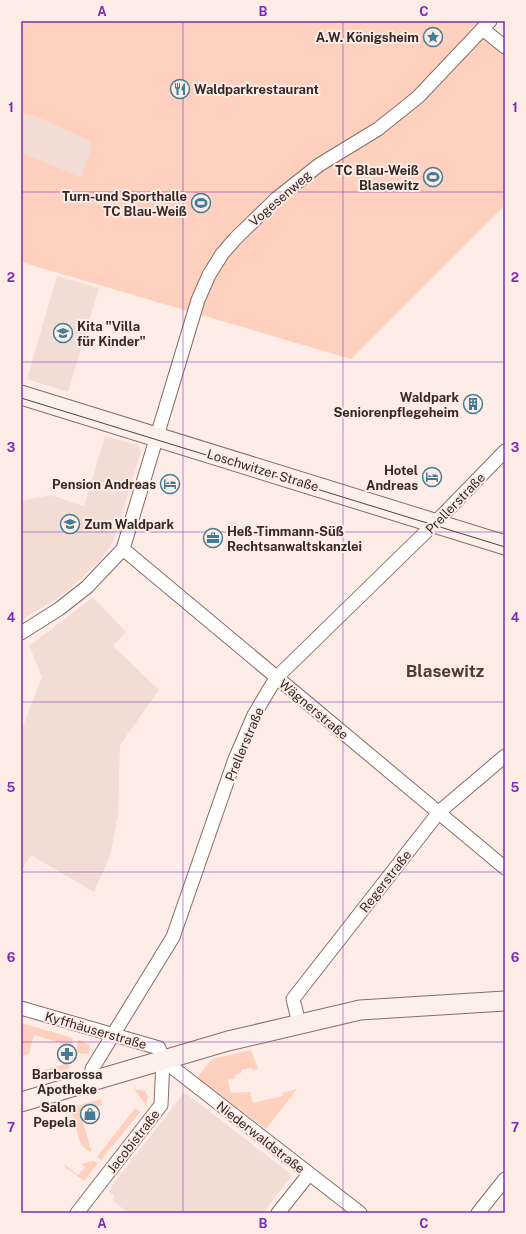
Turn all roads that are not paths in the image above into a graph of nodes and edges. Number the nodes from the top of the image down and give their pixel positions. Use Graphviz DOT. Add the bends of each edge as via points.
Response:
graph roads {
  1 [pos="487,25"];
  2 [pos="505,48"];
  3 [pos="21,396"];
  4 [pos="157,437"];
  5 [pos="505,451"];
  6 [pos="435,523"];
  7 [pos="505,545"];
  8 [pos="123,549"];
  9 [pos="21,633"];
  10 [pos="276,678"];
  11 [pos="505,756"];
  12 [pos="439,812"];
  13 [pos="505,868"];
  14 [pos="505,1002"];
  15 [pos="21,1008"];
  16 [pos="299,1023"];
  17 [pos="114,1034"];
  18 [pos="163,1060"];
  19 [pos="96,1080"];
  20 [pos="21,1102"];
  21 [pos="309,1174"];
  22 [pos="505,1179"];
  23 [pos="77,1213"];
  24 [pos="278,1213"];
  25 [pos="360,1213"];
  26 [pos="478,1213"];
  1 -- 2 [label="street"];
  1 -- 4 [label="street, Vogesenweg" via="418,97 378,129 319,165 276,199 222,254 198,300"];
  3 -- 4 [label="street, Loschwitzer Straße"];
  4 -- 6 [label="street, Loschwitzer Straße"];
  4 -- 8 [label="street, Vogesenweg"];
  5 -- 6 [label="street, Prellerstraße"];
  6 -- 7 [label="street, Loschwitzer Straße"];
  6 -- 10 [label="street, Prellerstraße"];
  8 -- 9 [label="street" via="87,587 59,609"];
  8 -- 10 [label="street, Wägnerstraße"];
  10 -- 12 [label="street, Wägnerstraße"];
  10 -- 17 [label="street, Prellerstraße" via="254,716 235,759 173,937"];
  11 -- 12 [label="street, Regerstraße"];
  12 -- 13 [label="street, Wägnerstraße"];
  12 -- 16 [label="street, Regerstraße" via="293,1000"];
  14 -- 16 [label="street" via="360,1010"];
  15 -- 17 [label="street, Kyffhäuserstraße"];
  16 -- 18 [label="street"];
  17 -- 18 [label="street, Kyffhäuserstraße" via="159,1048"];
  17 -- 19 [label="street, Prellerstraße" via="92,1069"];
  18 -- 19 [label="street"];
  18 -- 21 [label="street, Niederwaldstraße"];
  18 -- 23 [label="street, Jacobistraße" via="161,1105"];
  19 -- 20 [label="street"];
  21 -- 24 [label="street"];
  21 -- 25 [label="street, Niederwaldstraße"];
  22 -- 26 [label="street"];
}
